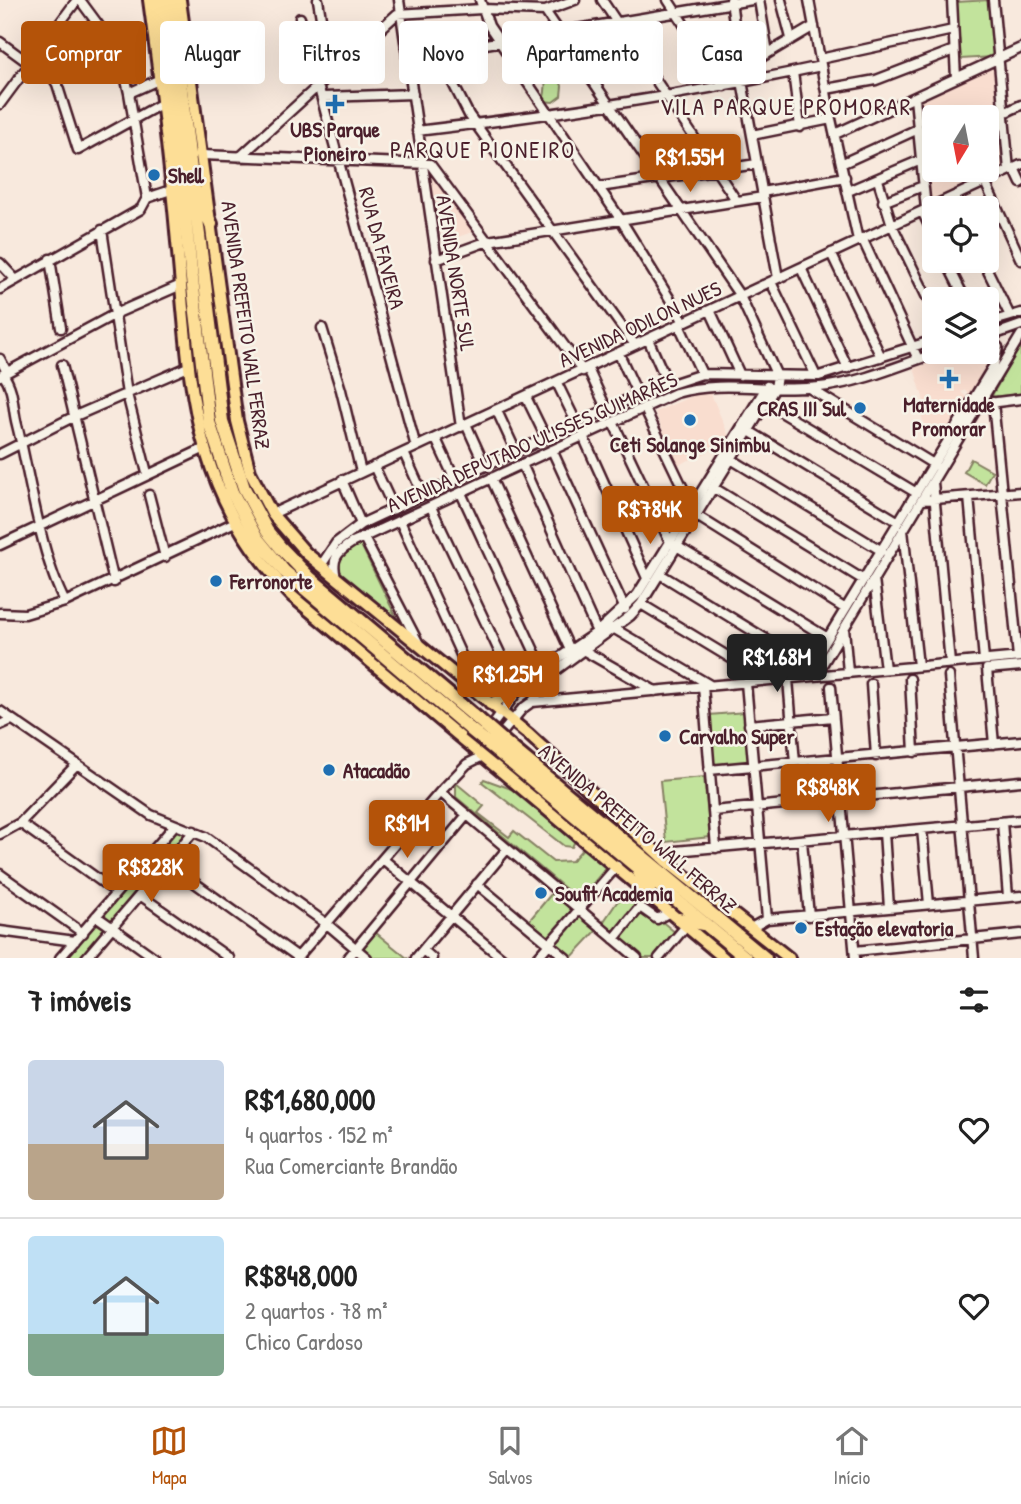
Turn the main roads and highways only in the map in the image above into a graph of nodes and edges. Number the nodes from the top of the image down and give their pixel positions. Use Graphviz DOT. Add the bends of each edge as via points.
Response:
graph roads {
  1 [pos="170,0"];
  2 [pos="180,0"];
  3 [pos="152,3"];
  4 [pos="176,132"];
  5 [pos="166,149"];
  6 [pos="193,187"];
  7 [pos="211,225"];
  8 [pos="518,690"];
  9 [pos="485,701"];
  10 [pos="474,725"];
  11 [pos="506,751"];
  12 [pos="635,866"];
  13 [pos="651,896"];
  14 [pos="678,919"];
  15 [pos="707,925"];
  16 [pos="724,958"];
  17 [pos="746,958"];
  18 [pos="765,958"];
  19 [pos="789,958"];
  1 -- 6 [label="highway, AVENIDA PREFEITO WALL FERRAZ"];
  2 -- 7 [label="main road, AVENIDA PREFEITO WALL FERRAZ"];
  3 -- 4 [label="highway, AVENIDA PREFEITO WALL FERRAZ"];
  3 -- 5 [label="main road, AVENIDA PREFEITO WALL FERRAZ"];
  4 -- 5 [label="highway"];
  4 -- 10 [label="highway, AVENIDA PREFEITO WALL FERRAZ" via="209,422 232,492 256,537 284,571"];
  5 -- 13 [label="main road, AVENIDA PREFEITO WALL FERRAZ" via="188,368 203,449 235,522 253,550 292,596"];
  6 -- 7 [label="highway"];
  6 -- 10 [label="highway, AVENIDA PREFEITO WALL FERRAZ" via="222,421 232,460 258,516 309,578"];
  7 -- 9 [label="main road, AVENIDA PREFEITO WALL FERRAZ" via="242,445 272,514 317,564"];
  8 -- 9 [label="main road"];
  9 -- 19 [label="main road, AVENIDA PREFEITO WALL FERRAZ" via="666,861"];
  10 -- 11 [label="highway, AVENIDA PREFEITO WALL FERRAZ, bridge"];
  11 -- 12 [label="highway, AVENIDA PREFEITO WALL FERRAZ"];
  11 -- 18 [label="highway, AVENIDA PREFEITO WALL FERRAZ"];
  12 -- 13 [label="highway"];
  12 -- 15 [label="highway, AVENIDA PREFEITO WALL FERRAZ"];
  13 -- 14 [label="main road, AVENIDA PREFEITO WALL FERRAZ"];
  14 -- 15 [label="highway"];
  14 -- 16 [label="main road, AVENIDA PREFEITO WALL FERRAZ"];
  15 -- 17 [label="highway, AVENIDA PREFEITO WALL FERRAZ"];
}
